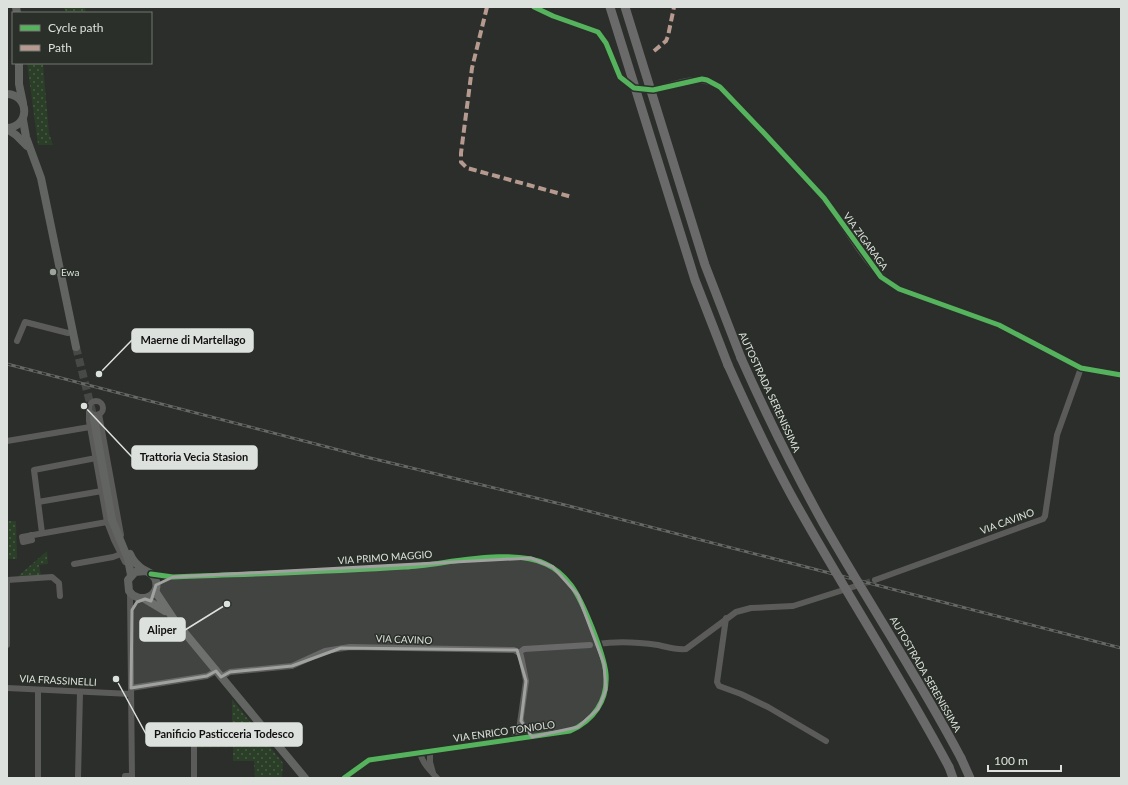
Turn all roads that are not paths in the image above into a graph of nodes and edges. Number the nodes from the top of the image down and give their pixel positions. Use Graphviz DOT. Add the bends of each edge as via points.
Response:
graph roads {
  1 [pos="534,7"];
  2 [pos="610,7"];
  3 [pos="625,7"];
  4 [pos="19,64"];
  5 [pos="19,64"];
  6 [pos="624,81"];
  7 [pos="658,89"];
  8 [pos="7,94"];
  9 [pos="23,104"];
  10 [pos="23,120"];
  11 [pos="7,129"];
  12 [pos="31,151"];
  13 [pos="68,333"];
  14 [pos="17,341"];
  15 [pos="76,348"];
  16 [pos="1081,368"];
  17 [pos="1121,375"];
  18 [pos="93,418"];
  19 [pos="7,441"];
  20 [pos="96,458"];
  21 [pos="102,491"];
  22 [pos="38,502"];
  23 [pos="107,522"];
  24 [pos="42,533"];
  25 [pos="32,535"];
  26 [pos="120,540"];
  27 [pos="121,554"];
  28 [pos="74,564"];
  29 [pos="149,572"];
  30 [pos="130,577"];
  31 [pos="172,577"];
  32 [pos="875,580"];
  33 [pos="7,581"];
  34 [pos="856,586"];
  35 [pos="156,588"];
  36 [pos="130,593"];
  37 [pos="60,596"];
  38 [pos="143,599"];
  39 [pos="726,618"];
  40 [pos="131,619"];
  41 [pos="175,621"];
  42 [pos="597,644"];
  43 [pos="7,645"];
  44 [pos="590,645"];
  45 [pos="519,653"];
  46 [pos="218,674"];
  47 [pos="7,688"];
  48 [pos="38,690"];
  49 [pos="131,691"];
  50 [pos="80,692"];
  51 [pos="521,721"];
  52 [pos="532,737"];
  53 [pos="513,739"];
  54 [pos="826,741"];
  55 [pos="194,742"];
  56 [pos="430,752"];
  57 [pos="420,753"];
  58 [pos="435,776"];
  59 [pos="132,777"];
  60 [pos="38,778"];
  61 [pos="78,778"];
  62 [pos="125,778"];
  63 [pos="194,778"];
  64 [pos="305,778"];
  65 [pos="344,778"];
  66 [pos="953,778"];
  67 [pos="970,778"];
  1 -- 6 [label="street" via="598,32"];
  2 -- 66 [label="highway, bridge" via="695,280 728,365 798,508 906,689"];
  3 -- 67 [label="highway, AUTOSTRADA SERENISSIMA, bridge" via="705,265 765,414 824,524 934,706"];
  4 -- 8 [label="main road" via="16,80"];
  5 -- 9 [label="main road"];
  7 -- 16 [label="street, VIA ZIGARAGA" via="702,79 714,83 725,91 819,193 870,264 889,283 899,289 999,325"];
  8 -- 9 [label="main road" via="18,97"];
  9 -- 10 [label="main road"];
  10 -- 11 [label="main road"];
  10 -- 12 [label="main road"];
  11 -- 12 [label="main road"];
  12 -- 15 [label="main road" via="41,178"];
  13 -- 14 [label="street" via="25,322"];
  16 -- 17 [label="street, VIA ZIGARAGA"];
  16 -- 32 [label="street, VIA CAVINO" via="1057,435 1043,519"];
  18 -- 19 [label="street"];
  18 -- 20 [label="street"];
  18 -- 26 [label="main road" via="112,520"];
  20 -- 21 [label="street"];
  20 -- 22 [label="street" via="34,470"];
  21 -- 22 [label="street"];
  21 -- 23 [label="street"];
  22 -- 24 [label="street"];
  23 -- 24 [label="street"];
  23 -- 27 [label="street"];
  24 -- 25 [label="street"];
  26 -- 29 [label="main road" via="133,560"];
  26 -- 30 [label="main road" via="128,559"];
  27 -- 28 [label="street"];
  27 -- 30 [label="street"];
  29 -- 30 [label="main road" via="137,571"];
  29 -- 31 [label="street, VIA PRIMO MAGGIO"];
  29 -- 35 [label="main road" via="155,580"];
  30 -- 36 [label="main road"];
  31 -- 35 [label="street, VIA PRIMO MAGGIO"];
  31 -- 42 [label="street, VIA PRIMO MAGGIO" via="407,567 448,561 531,558 553,567 571,585 578,595"];
  33 -- 37 [label="street" via="52,578 59,583"];
  33 -- 43 [label="street"];
  34 -- 39 [label="street" via="793,606 751,608"];
  35 -- 38 [label="main road" via="152,595"];
  35 -- 41 [label="main road"];
  36 -- 38 [label="main road" via="136,598"];
  36 -- 40 [label="street"];
  38 -- 40 [label="street" via="134,605"];
  38 -- 41 [label="main road" via="161,607"];
  39 -- 42 [label="street" via="686,649 622,642"];
  39 -- 54 [label="street" via="718,686 768,707"];
  40 -- 49 [label="street"];
  41 -- 46 [label="main road"];
  42 -- 52 [label="street, VIA ENRICO TONIOLO" via="604,664 606,681 603,700 598,709 586,722 570,731"];
  44 -- 45 [label="street, VIA CAVINO" via="524,649"];
  45 -- 46 [label="street, VIA CAVINO" via="514,650 350,647 325,651 292,666"];
  45 -- 51 [label="street" via="526,681"];
  46 -- 49 [label="street, VIA CAVINO"];
  46 -- 64 [label="main road"];
  47 -- 48 [label="street, VIA FRASSINELLI"];
  48 -- 50 [label="street, VIA FRASSINELLI"];
  48 -- 60 [label="street"];
  49 -- 50 [label="street, VIA FRASSINELLI"];
  49 -- 59 [label="street"];
  50 -- 61 [label="street"];
  51 -- 52 [label="street" via="524,729"];
  51 -- 53 [label="street"];
  52 -- 53 [label="street, VIA ENRICO TONIOLO"];
  53 -- 56 [label="street, VIA ENRICO TONIOLO"];
  55 -- 63 [label="street"];
  56 -- 57 [label="street, VIA ENRICO TONIOLO"];
  56 -- 58 [label="street" via="430,766"];
  57 -- 58 [label="street" via="422,760"];
  57 -- 65 [label="street, VIA ENRICO TONIOLO" via="369,760"];
  59 -- 62 [label="street"];
}
